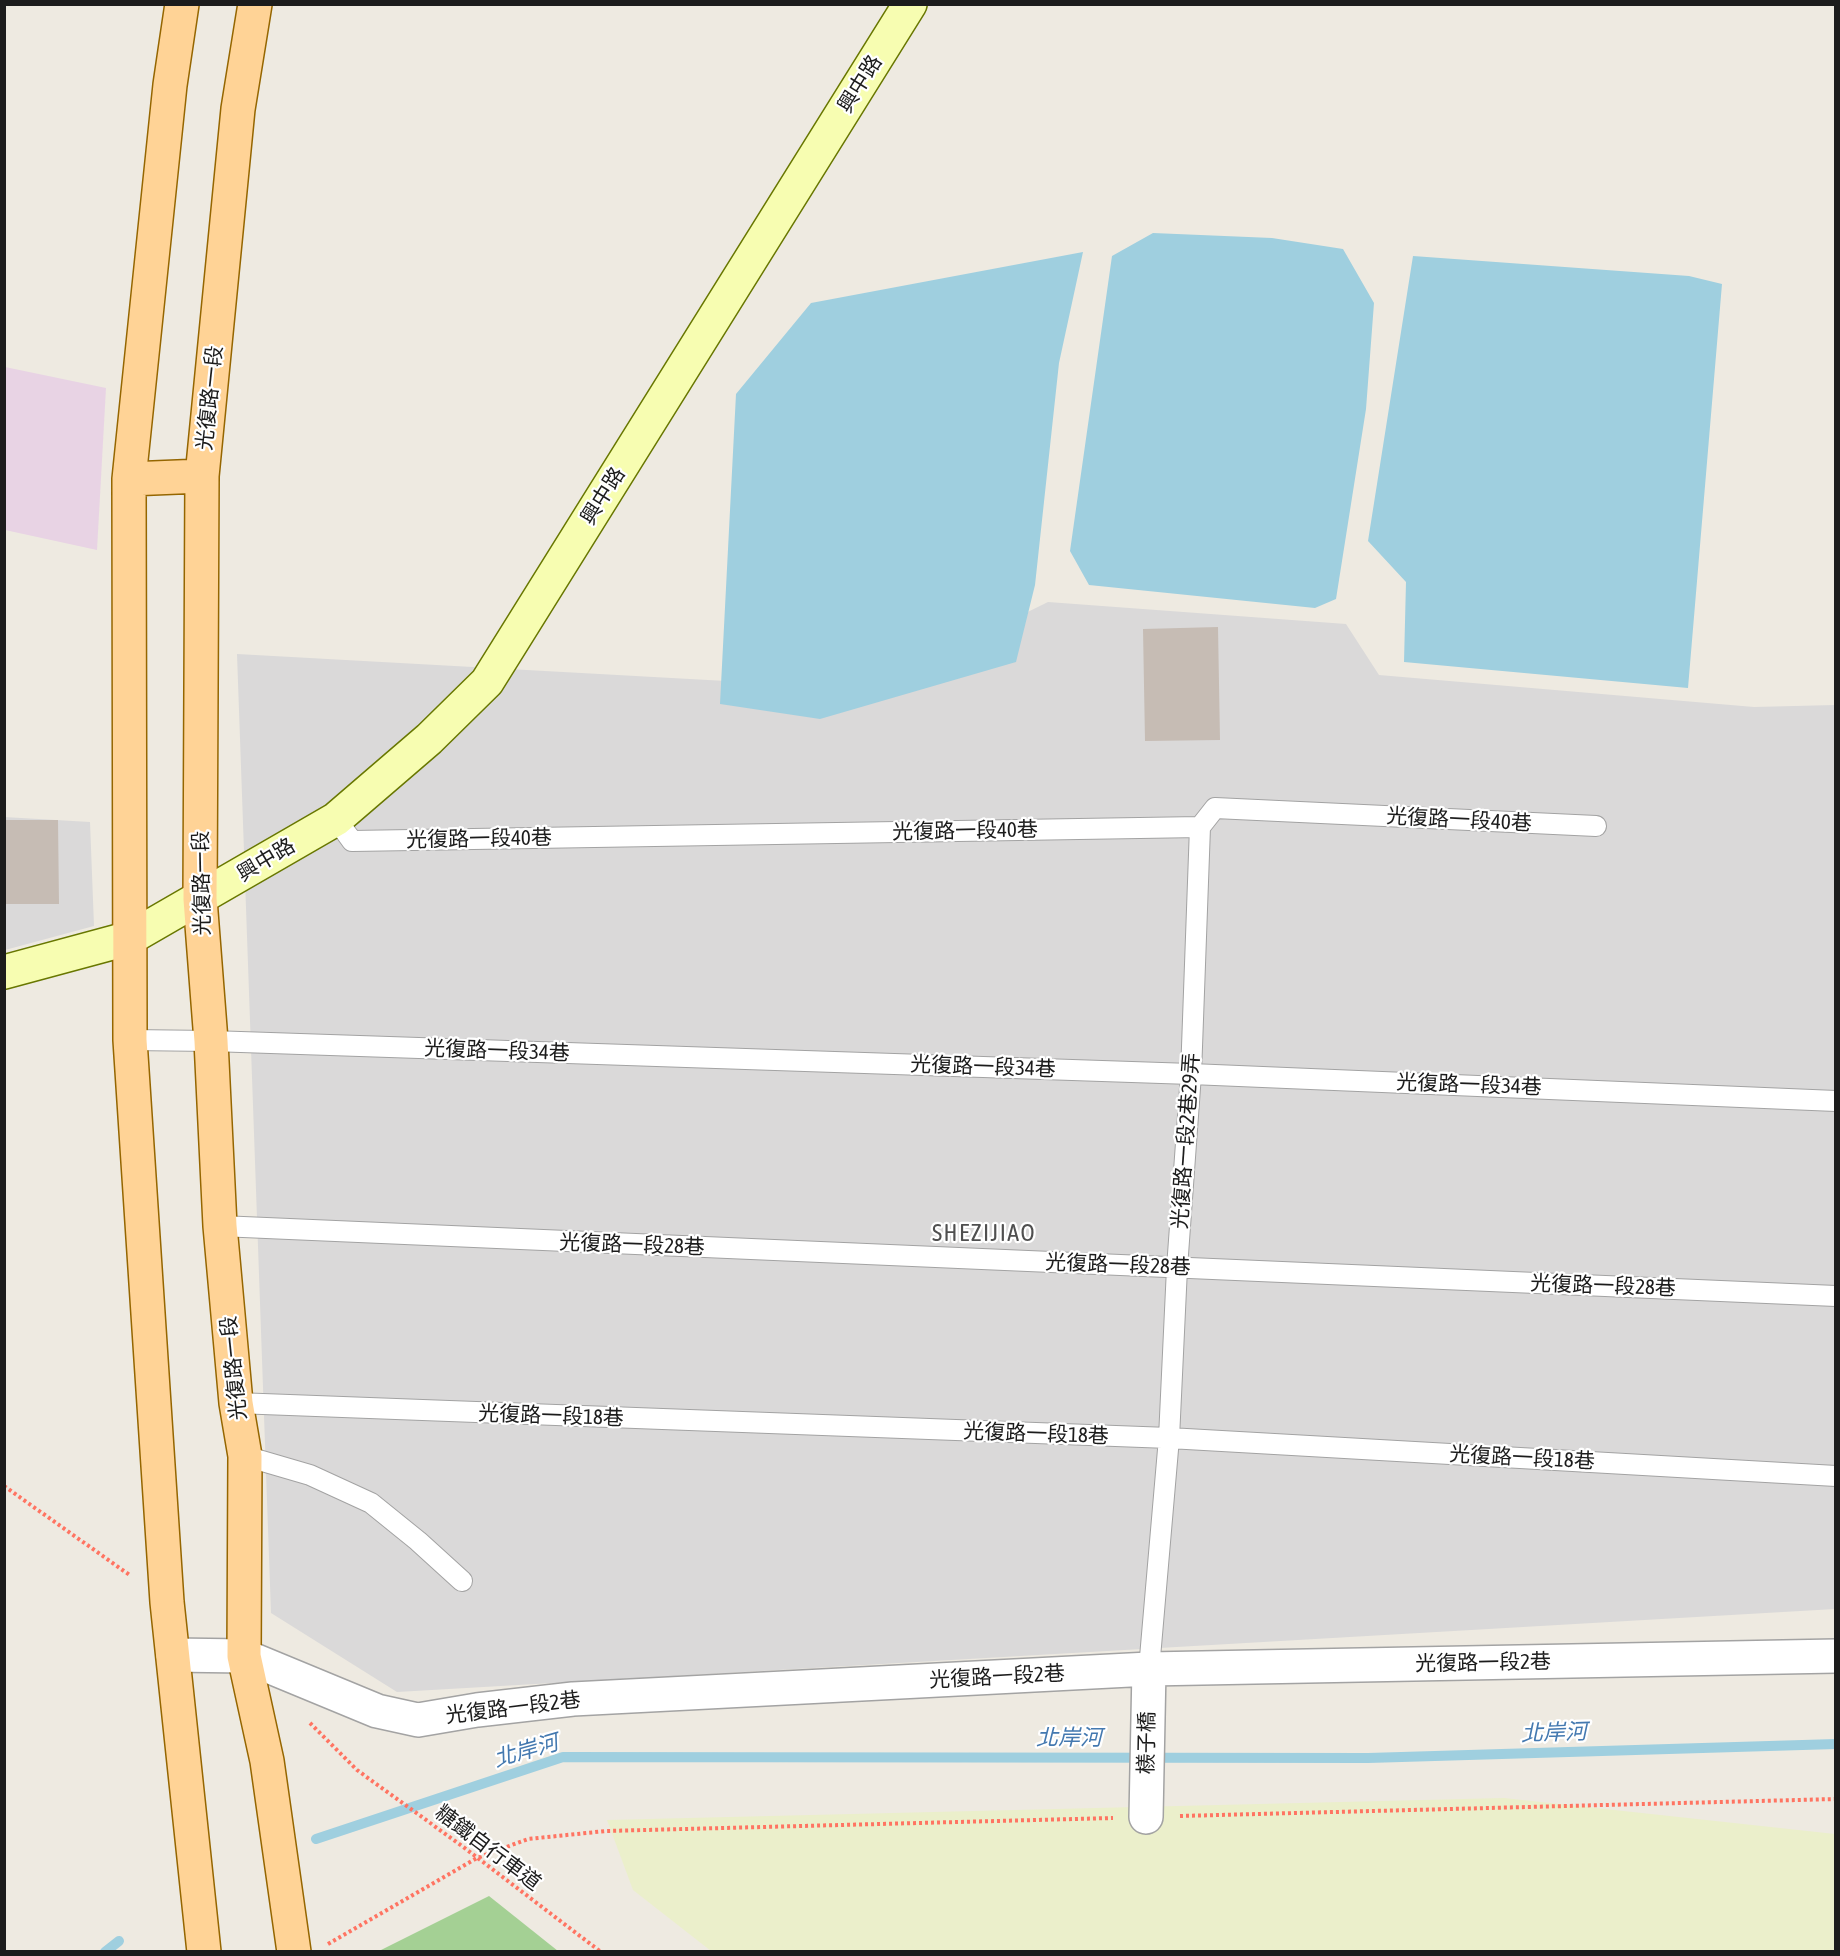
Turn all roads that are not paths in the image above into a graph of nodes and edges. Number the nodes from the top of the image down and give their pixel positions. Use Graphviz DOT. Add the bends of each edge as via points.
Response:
graph roads {
  1 [pos="182,4"];
  2 [pos="255,4"];
  3 [pos="910,4"];
  4 [pos="202,476"];
  5 [pos="129,479"];
  6 [pos="336,819"];
  7 [pos="1596,826"];
  8 [pos="1200,827"];
  9 [pos="200,899"];
  10 [pos="130,938"];
  11 [pos="4,972"];
  12 [pos="130,1040"];
  13 [pos="211,1041"];
  14 [pos="1191,1074"];
  15 [pos="1836,1101"];
  16 [pos="220,1226"];
  17 [pos="1177,1268"];
  18 [pos="1836,1296"];
  19 [pos="236,1403"];
  20 [pos="1169,1438"];
  21 [pos="245,1456"];
  22 [pos="1836,1476"];
  23 [pos="462,1581"];
  24 [pos="173,1655"];
  25 [pos="244,1656"];
  26 [pos="1836,1656"];
  27 [pos="1149,1669"];
  28 [pos="1146,1817"];
  29 [pos="309,1949"];
  30 [pos="204,1952"];
  1 -- 5 [label="main road"];
  2 -- 4 [label="main road, 光復路一段" via="238,109"];
  3 -- 6 [label="street, 興中路" via="487,682 429,739"];
  4 -- 5 [label="main road"];
  4 -- 9 [label="main road, 光復路一段"];
  5 -- 10 [label="main road"];
  6 -- 8 [label="lane, 光復路一段40巷" via="352,841"];
  6 -- 9 [label="street, 興中路"];
  7 -- 8 [label="lane, 光復路一段40巷" via="1215,808"];
  8 -- 14 [label="lane, 光復路一段2巷29弄"];
  9 -- 10 [label="street, 興中路"];
  9 -- 13 [label="main road, 光復路一段"];
  10 -- 11 [label="street, 興中路"];
  10 -- 12 [label="main road"];
  12 -- 13 [label="lane, 光復路一段34巷"];
  12 -- 24 [label="main road" via="166,1602"];
  13 -- 14 [label="lane, 光復路一段34巷"];
  13 -- 16 [label="main road, 光復路一段"];
  14 -- 15 [label="lane, 光復路一段34巷"];
  14 -- 17 [label="lane, 光復路一段2巷29弄"];
  16 -- 17 [label="lane, 光復路一段28巷"];
  16 -- 19 [label="main road, 光復路一段"];
  17 -- 18 [label="lane, 光復路一段28巷"];
  17 -- 20 [label="lane, 光復路一段2巷29弄"];
  19 -- 20 [label="lane, 光復路一段18巷"];
  19 -- 21 [label="main road, 光復路一段"];
  20 -- 22 [label="lane, 光復路一段18巷"];
  20 -- 27 [label="lane, 光復路一段2巷29弄"];
  21 -- 23 [label="lane" via="310,1475 371,1503"];
  21 -- 25 [label="main road, 光復路一段"];
  24 -- 25 [label="street, 光復路一段2巷"];
  24 -- 30 [label="main road"];
  25 -- 27 [label="street, 光復路一段2巷" via="377,1711 418,1719 573,1699"];
  25 -- 29 [label="main road, 光復路一段"];
  26 -- 27 [label="street, 光復路一段2巷"];
  27 -- 28 [label="street, 檨子橋"];
}
